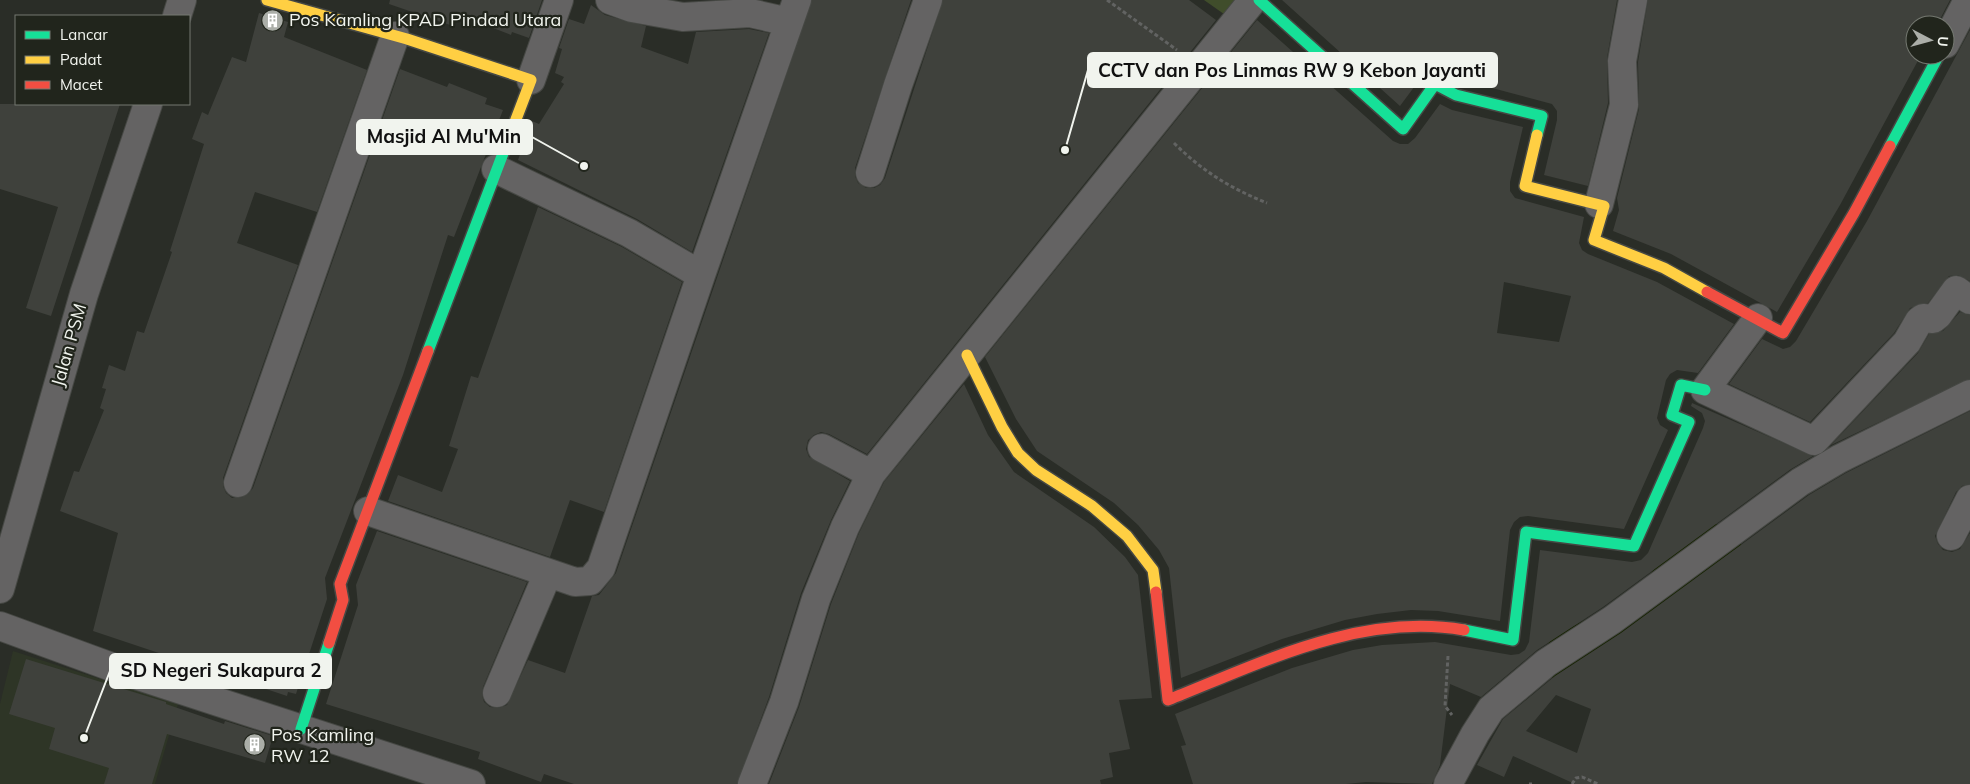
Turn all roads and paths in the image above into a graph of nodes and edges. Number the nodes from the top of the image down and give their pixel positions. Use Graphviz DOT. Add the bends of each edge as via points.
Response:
graph roads {
  1 [pos="182,0"];
  2 [pos="267,0"];
  3 [pos="559,0"];
  4 [pos="610,0"];
  5 [pos="928,0"];
  6 [pos="1107,0"];
  7 [pos="1253,0"];
  8 [pos="1259,0"];
  9 [pos="1633,0"];
  10 [pos="1968,0"];
  11 [pos="793,11"];
  12 [pos="177,15"];
  13 [pos="1955,25"];
  14 [pos="395,36"];
  15 [pos="1934,65"];
  16 [pos="1199,67"];
  17 [pos="531,80"];
  18 [pos="148,105"];
  19 [pos="1154,123"];
  20 [pos="496,169"];
  21 [pos="870,173"];
  22 [pos="1267,202"];
  23 [pos="1599,204"];
  24 [pos="701,275"];
  25 [pos="1970,300"];
  26 [pos="1758,318"];
  27 [pos="967,355"];
  28 [pos="1704,390"];
  29 [pos="1970,394"];
  30 [pos="822,448"];
  31 [pos="871,474"];
  32 [pos="238,483"];
  33 [pos="1970,499"];
  34 [pos="368,512"];
  35 [pos="1950,536"];
  36 [pos="548,573"];
  37 [pos="0,589"];
  38 [pos="0,626"];
  39 [pos="1449,628"];
  40 [pos="497,693"];
  41 [pos="1478,728"];
  42 [pos="301,729"];
  43 [pos="458,782"];
  44 [pos="752,784"];
  45 [pos="1448,784"];
  46 [pos="1572,784"];
  47 [pos="1598,784"];
  1 -- 12 [label="street"];
  2 -- 14 [label="street"];
  3 -- 17 [label="street"];
  4 -- 11 [label="street" via="632,8 683,17"];
  5 -- 21 [label="street"];
  6 -- 16 [label="path"];
  7 -- 16 [label="street"];
  8 -- 23 [label="street" via="1403,129 1435,84 1456,95 1542,116 1525,186"];
  9 -- 23 [label="street" via="1622,61 1624,105"];
  10 -- 13 [label="street"];
  11 -- 24 [label="street"];
  14 -- 17 [label="street"];
  14 -- 32 [label="street"];
  15 -- 26 [label="street" via="1854,213 1782,333"];
  16 -- 19 [label="street"];
  17 -- 20 [label="street"];
  18 -- 37 [label="street, Jalan PSM" via="84,294"];
  19 -- 22 [label="path" via="1196,165"];
  19 -- 27 [label="street"];
  20 -- 24 [label="street" via="629,233"];
  20 -- 34 [label="street"];
  23 -- 26 [label="street" via="1604,206 1594,240 1664,268"];
  24 -- 36 [label="street" via="602,568 596,577 584,582"];
  25 -- 28 [label="street" via="1956,290 1938,316 1919,321 1902,348 1814,441"];
  26 -- 28 [label="street"];
  27 -- 31 [label="street"];
  27 -- 39 [label="street" via="1012,443 1026,462 1069,490 1125,534 1148,560 1153,570 1168,700 1292,652 1370,630 1412,626"];
  28 -- 39 [label="street" via="1681,385 1672,415 1689,422 1634,546 1526,532 1513,640"];
  29 -- 41 [label="street" via="1800,482 1612,620 1546,663 1491,709"];
  30 -- 31 [label="street"];
  31 -- 44 [label="street" via="816,598 784,702"];
  33 -- 35 [label="street"];
  34 -- 36 [label="street"];
  34 -- 42 [label="street" via="340,584 343,600"];
  36 -- 40 [label="street"];
  38 -- 42 [label="street" via="120,670"];
  39 -- 41 [label="path" via="1445,706 1451,714"];
  41 -- 45 [label="street"];
  42 -- 43 [label="street"];
  46 -- 47 [label="path" via="1576,778"];
}
